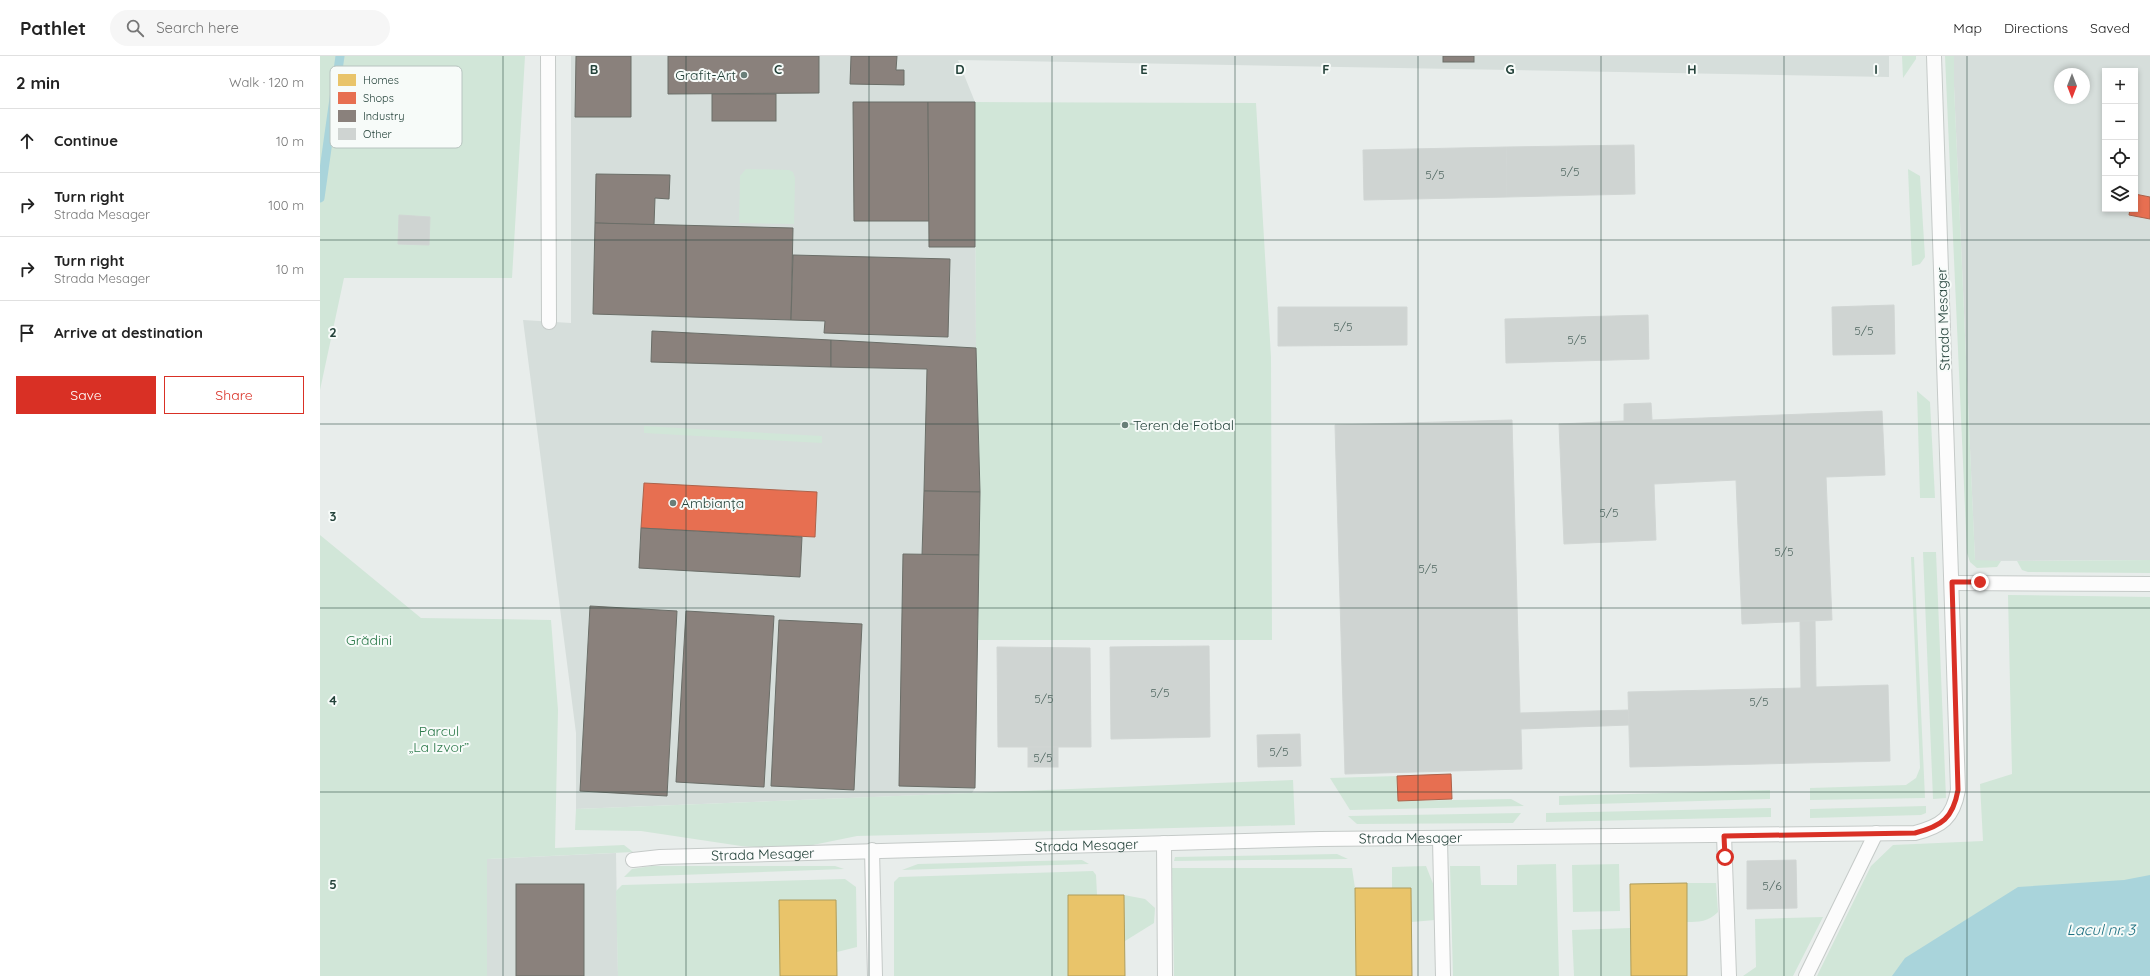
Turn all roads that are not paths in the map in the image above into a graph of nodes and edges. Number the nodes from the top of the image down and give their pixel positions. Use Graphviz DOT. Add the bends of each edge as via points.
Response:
graph roads {
  1 [pos="548,56"];
  2 [pos="1934,56"];
  3 [pos="549,322"];
  4 [pos="1952,582"];
  5 [pos="2150,584"];
  6 [pos="1876,833"];
  7 [pos="1724,836"];
  8 [pos="1440,839"];
  9 [pos="1164,843"];
  10 [pos="872,850"];
  11 [pos="633,860"];
  12 [pos="874,976"];
  13 [pos="1165,976"];
  14 [pos="1443,976"];
  15 [pos="1728,976"];
  16 [pos="1806,976"];
  1 -- 3 [label="lane"];
  2 -- 4 [label="lane, Strada Mesager"];
  4 -- 5 [label="lane"];
  4 -- 6 [label="lane, Strada Mesager" via="1958,790 1956,801 1947,819 1933,828 1915,833"];
  6 -- 7 [label="lane, Strada Mesager"];
  6 -- 16 [label="lane"];
  7 -- 8 [label="lane, Strada Mesager"];
  7 -- 15 [label="lane"];
  8 -- 9 [label="lane, Strada Mesager"];
  8 -- 14 [label="lane"];
  9 -- 10 [label="lane, Strada Mesager"];
  9 -- 13 [label="lane"];
  10 -- 11 [label="lane, Strada Mesager"];
  10 -- 12 [label="lane"];
}
